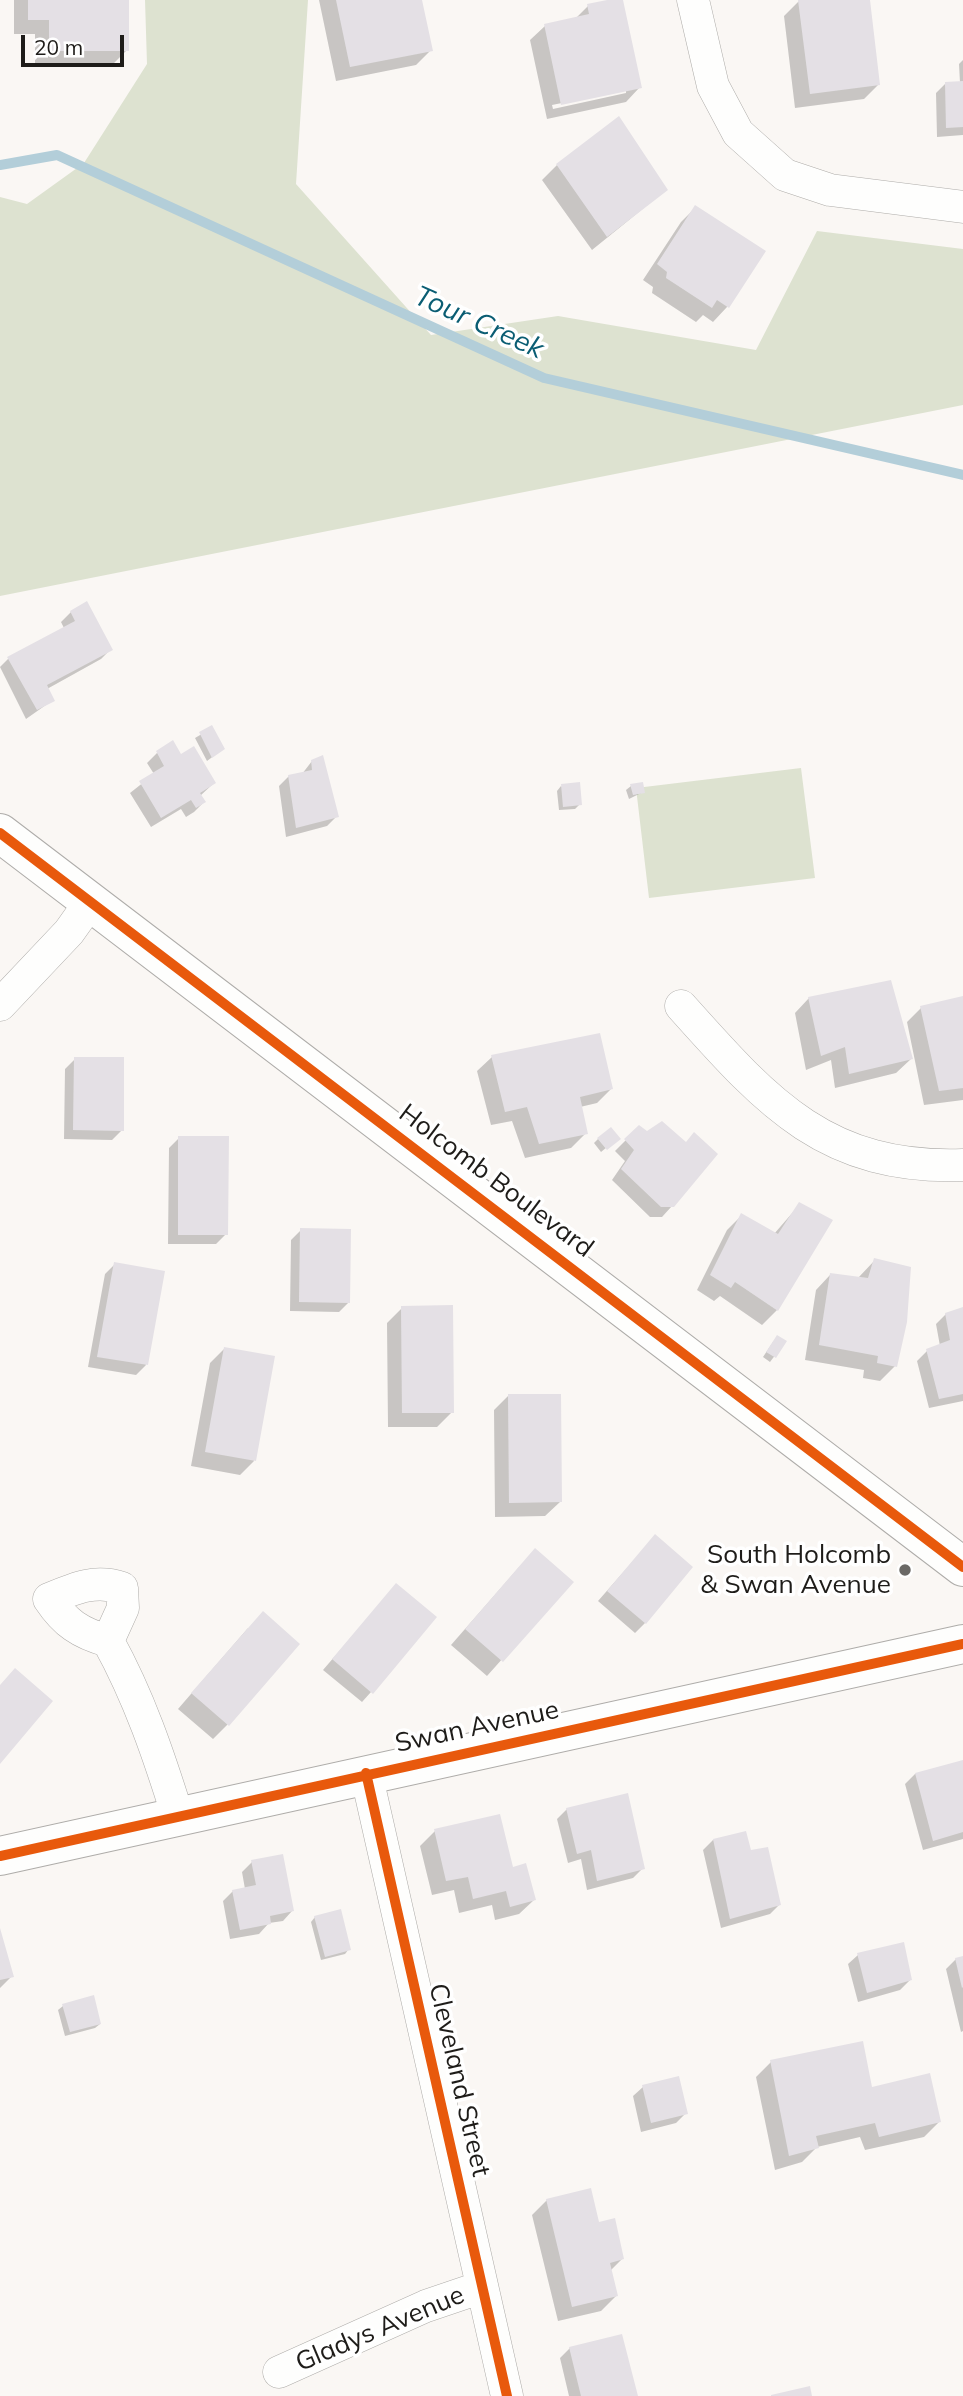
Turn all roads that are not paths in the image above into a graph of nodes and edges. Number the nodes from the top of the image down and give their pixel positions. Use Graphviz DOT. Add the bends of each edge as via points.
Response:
graph roads {
  1 [pos="693,0"];
  2 [pos="963,207"];
  3 [pos="0,833"];
  4 [pos="91,901"];
  5 [pos="0,1005"];
  6 [pos="681,1006"];
  7 [pos="963,1165"];
  8 [pos="963,1567"];
  9 [pos="108,1641"];
  10 [pos="963,1644"];
  11 [pos="366,1773"];
  12 [pos="178,1817"];
  13 [pos="0,1856"];
  14 [pos="482,2287"];
  15 [pos="279,2372"];
  16 [pos="507,2396"];
  1 -- 2 [label="street" via="713,86 738,133 785,175 831,190"];
  3 -- 4 [label="street, Holcomb Boulevard"];
  4 -- 5 [label="street" via="69,932"];
  4 -- 8 [label="street, Holcomb Boulevard"];
  6 -- 7 [label="street" via="751,1085 812,1131 886,1159 925,1166"];
  9 -- 12 [label="street" via="152,1735"];
  10 -- 11 [label="street, Swan Avenue"];
  11 -- 12 [label="street, Swan Avenue"];
  11 -- 14 [label="street, Cleveland Street"];
  12 -- 13 [label="street, Swan Avenue"];
  14 -- 15 [label="street, Gladys Avenue" via="426,2306"];
  14 -- 16 [label="street, Cleveland Street"];
}
